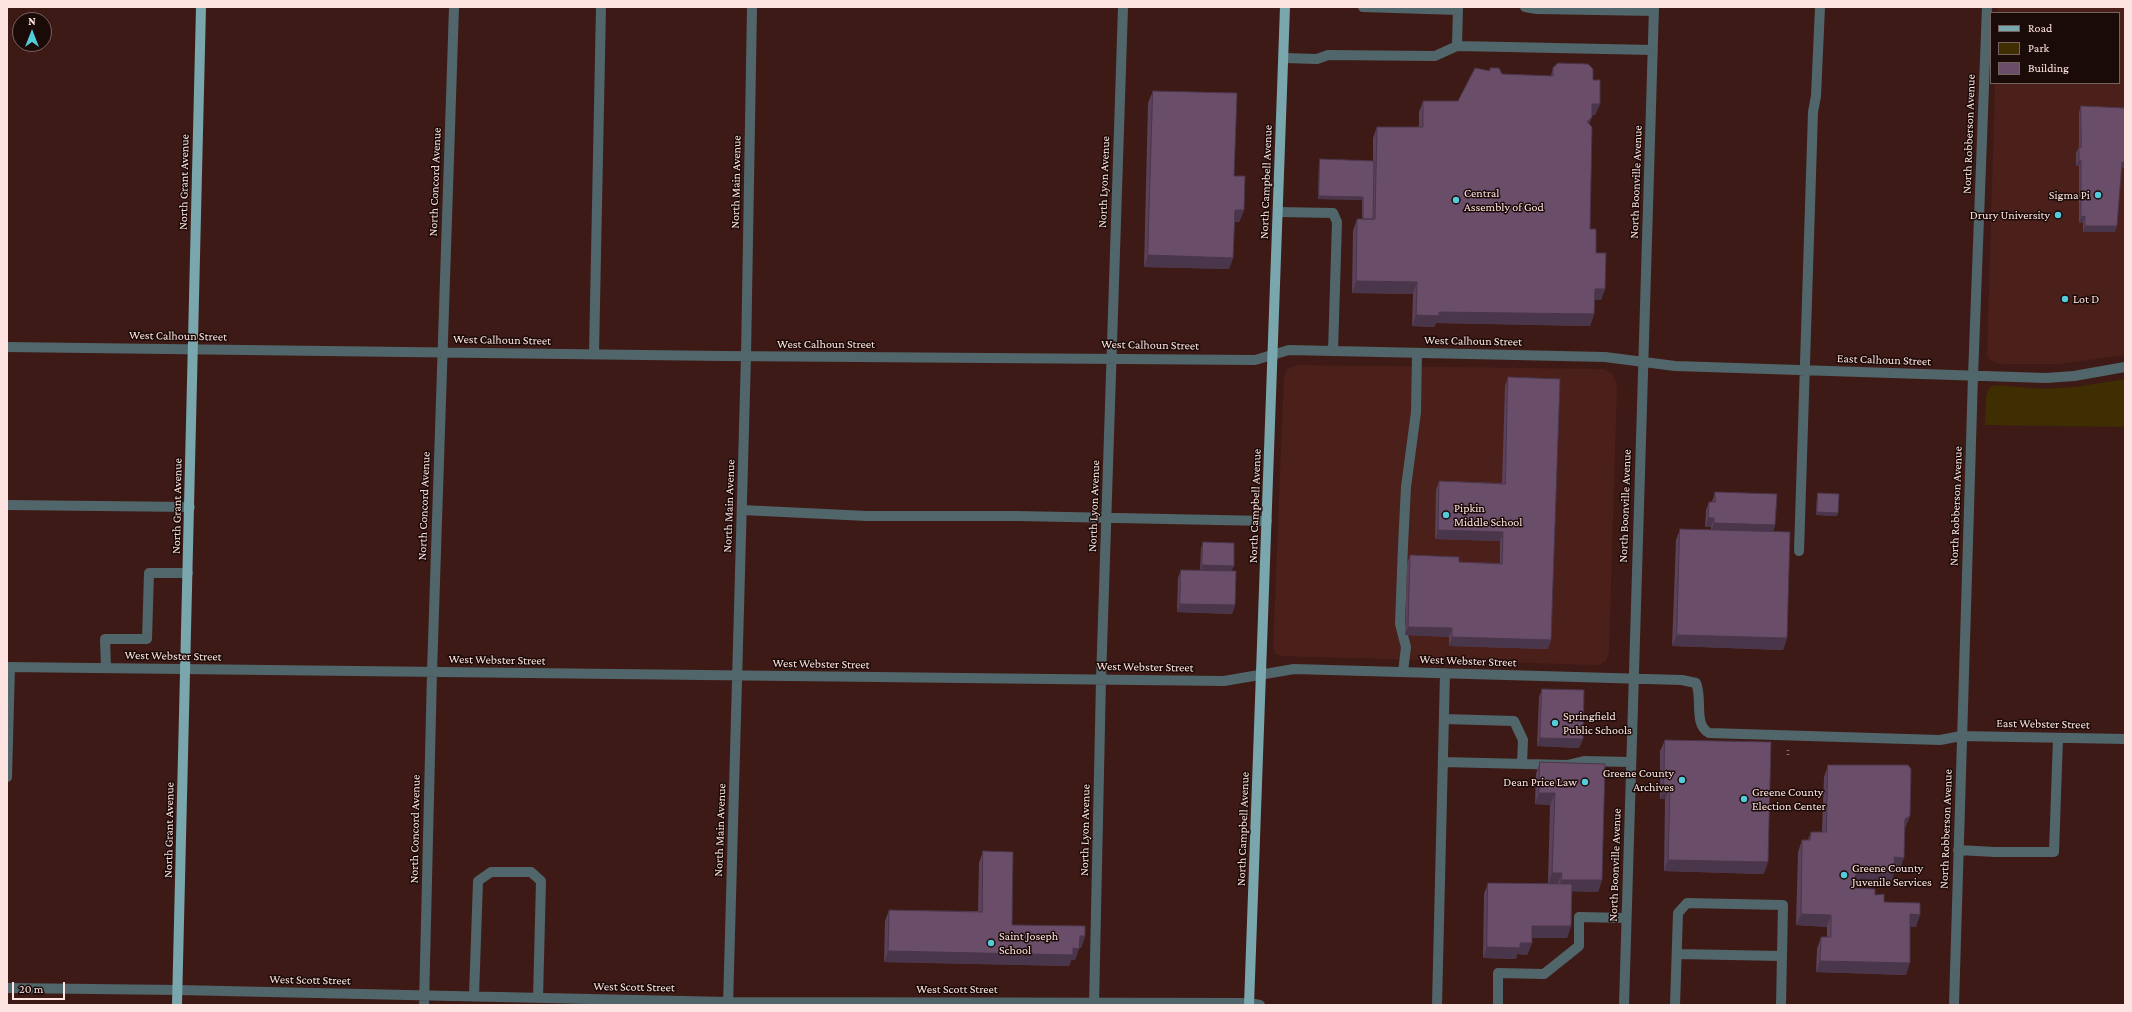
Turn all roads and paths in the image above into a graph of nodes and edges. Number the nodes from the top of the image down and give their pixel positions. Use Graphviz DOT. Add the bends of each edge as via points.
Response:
graph roads {
  1 [pos="201,7"];
  2 [pos="454,7"];
  3 [pos="601,7"];
  4 [pos="752,7"];
  5 [pos="1123,7"];
  6 [pos="1285,7"];
  7 [pos="1363,7"];
  8 [pos="1525,7"];
  9 [pos="1820,7"];
  10 [pos="1987,7"];
  11 [pos="1458,8"];
  12 [pos="1654,9"];
  13 [pos="1457,46"];
  14 [pos="1653,50"];
  15 [pos="1284,58"];
  16 [pos="1278,212"];
  17 [pos="7,347"];
  18 [pos="194,350"];
  19 [pos="1333,351"];
  20 [pos="442,352"];
  21 [pos="1418,353"];
  22 [pos="594,354"];
  23 [pos="1273,354"];
  24 [pos="746,356"];
  25 [pos="1112,358"];
  26 [pos="1643,362"];
  27 [pos="2125,367"];
  28 [pos="1805,370"];
  29 [pos="1973,376"];
  30 [pos="7,505"];
  31 [pos="190,507"];
  32 [pos="742,510"];
  33 [pos="1106,519"];
  34 [pos="1267,521"];
  35 [pos="1799,551"];
  36 [pos="188,573"];
  37 [pos="9,667"];
  38 [pos="106,668"];
  39 [pos="186,670"];
  40 [pos="432,672"];
  41 [pos="1403,672"];
  42 [pos="1445,673"];
  43 [pos="1262,674"];
  44 [pos="737,676"];
  45 [pos="1633,679"];
  46 [pos="1101,680"];
  47 [pos="1444,719"];
  48 [pos="1961,736"];
  49 [pos="2058,738"];
  50 [pos="2125,739"];
  51 [pos="1788,750"];
  52 [pos="1788,758"];
  53 [pos="1443,762"];
  54 [pos="1631,762"];
  55 [pos="1522,764"];
  56 [pos="7,777"];
  57 [pos="1958,850"];
  58 [pos="1626,918"];
  59 [pos="1677,954"];
  60 [pos="1782,956"];
  61 [pos="7,988"];
  62 [pos="178,990"];
  63 [pos="474,996"];
  64 [pos="538,998"];
  65 [pos="424,1000"];
  66 [pos="1095,1003"];
  67 [pos="728,1004"];
  68 [pos="1249,1004"];
  69 [pos="177,1005"];
  70 [pos="1260,1005"];
  71 [pos="1438,1005"];
  72 [pos="1498,1005"];
  73 [pos="1624,1005"];
  74 [pos="1675,1005"];
  75 [pos="1781,1005"];
  76 [pos="1954,1005"];
  1 -- 18 [label="main road, North Grant Avenue"];
  2 -- 20 [label="street, North Concord Avenue"];
  3 -- 22 [label="street"];
  4 -- 24 [label="street, North Main Avenue"];
  5 -- 25 [label="street, North Lyon Avenue"];
  6 -- 15 [label="main road, North Campbell Avenue"];
  7 -- 11 [label="street"];
  8 -- 12 [label="street"];
  9 -- 28 [label="street" via="1813,112"];
  10 -- 29 [label="street, North Robberson Avenue"];
  11 -- 13 [label="street"];
  12 -- 14 [label="street, North Boonville Avenue"];
  13 -- 14 [label="street"];
  13 -- 15 [label="street" via="1435,56 1328,54 1317,60"];
  14 -- 26 [label="street, North Boonville Avenue"];
  15 -- 16 [label="main road, North Campbell Avenue"];
  16 -- 19 [label="street" via="1333,213 1337,222"];
  16 -- 23 [label="main road, North Campbell Avenue"];
  17 -- 18 [label="street, West Calhoun Street"];
  18 -- 20 [label="street, West Calhoun Street"];
  18 -- 31 [label="main road, North Grant Avenue"];
  19 -- 21 [label="street, West Calhoun Street"];
  19 -- 23 [label="street, West Calhoun Street" via="1289,350"];
  20 -- 22 [label="street, West Calhoun Street"];
  20 -- 40 [label="street, North Concord Avenue"];
  21 -- 26 [label="street, West Calhoun Street" via="1605,357"];
  21 -- 41 [label="street" via="1416,412 1406,487 1403,546 1400,624 1406,647"];
  22 -- 24 [label="street, West Calhoun Street"];
  23 -- 25 [label="street, West Calhoun Street" via="1255,360"];
  23 -- 34 [label="main road, North Campbell Avenue"];
  24 -- 25 [label="street, West Calhoun Street"];
  24 -- 32 [label="street, North Main Avenue"];
  25 -- 33 [label="street, North Lyon Avenue"];
  26 -- 28 [label="street, East Calhoun Street" via="1675,366"];
  26 -- 45 [label="street, North Boonville Avenue"];
  27 -- 29 [label="street, East Calhoun Street" via="2060,377"];
  28 -- 29 [label="street, East Calhoun Street"];
  28 -- 35 [label="street"];
  29 -- 48 [label="street, North Robberson Avenue"];
  30 -- 31 [label="street"];
  31 -- 36 [label="main road, North Grant Avenue"];
  32 -- 33 [label="street" via="867,516"];
  32 -- 44 [label="street, North Main Avenue"];
  33 -- 34 [label="street"];
  33 -- 46 [label="street, North Lyon Avenue"];
  34 -- 43 [label="main road, North Campbell Avenue"];
  36 -- 38 [label="street" via="149,573 147,639 105,639"];
  36 -- 39 [label="main road, North Grant Avenue"];
  37 -- 38 [label="street, West Webster Street"];
  37 -- 56 [label="street"];
  38 -- 39 [label="street, West Webster Street"];
  39 -- 40 [label="street, West Webster Street"];
  39 -- 62 [label="main road, North Grant Avenue"];
  40 -- 44 [label="street, West Webster Street"];
  40 -- 65 [label="street, North Concord Avenue"];
  41 -- 42 [label="street, West Webster Street"];
  41 -- 43 [label="street, West Webster Street" via="1294,669"];
  42 -- 45 [label="street, West Webster Street"];
  42 -- 47 [label="street"];
  43 -- 46 [label="street, West Webster Street" via="1224,681"];
  43 -- 68 [label="main road, North Campbell Avenue"];
  44 -- 46 [label="street, West Webster Street"];
  44 -- 67 [label="street, North Main Avenue"];
  45 -- 48 [label="street, West Webster Street" via="1682,680 1696,683 1699,690 1700,723 1709,733 1940,740"];
  45 -- 54 [label="street, North Boonville Avenue"];
  46 -- 66 [label="street, North Lyon Avenue"];
  47 -- 53 [label="street"];
  47 -- 55 [label="street" via="1514,721 1523,740"];
  48 -- 49 [label="street, East Webster Street"];
  48 -- 57 [label="street, North Robberson Avenue"];
  49 -- 50 [label="street, East Webster Street"];
  49 -- 57 [label="street" via="2054,852"];
  51 -- 52 [label="path"];
  53 -- 55 [label="street"];
  53 -- 71 [label="street"];
  54 -- 55 [label="street"];
  54 -- 58 [label="street, North Boonville Avenue"];
  57 -- 76 [label="street, North Robberson Avenue"];
  58 -- 72 [label="street" via="1579,917 1579,946 1544,974 1498,973"];
  58 -- 73 [label="street, North Boonville Avenue"];
  59 -- 60 [label="street"];
  59 -- 60 [label="street" via="1678,913 1687,902 1783,905"];
  59 -- 74 [label="street"];
  60 -- 75 [label="street"];
  61 -- 62 [label="street, West Scott Street"];
  62 -- 65 [label="street, West Scott Street"];
  62 -- 69 [label="main road, North Grant Avenue"];
  63 -- 64 [label="street, West Scott Street"];
  63 -- 64 [label="street" via="478,881 491,872 531,872 541,881"];
  63 -- 65 [label="street, West Scott Street"];
  64 -- 67 [label="street, West Scott Street"];
  66 -- 67 [label="street, West Scott Street"];
  66 -- 68 [label="street, West Scott Street"];
  68 -- 70 [label="street, West Scott Street"];
}
